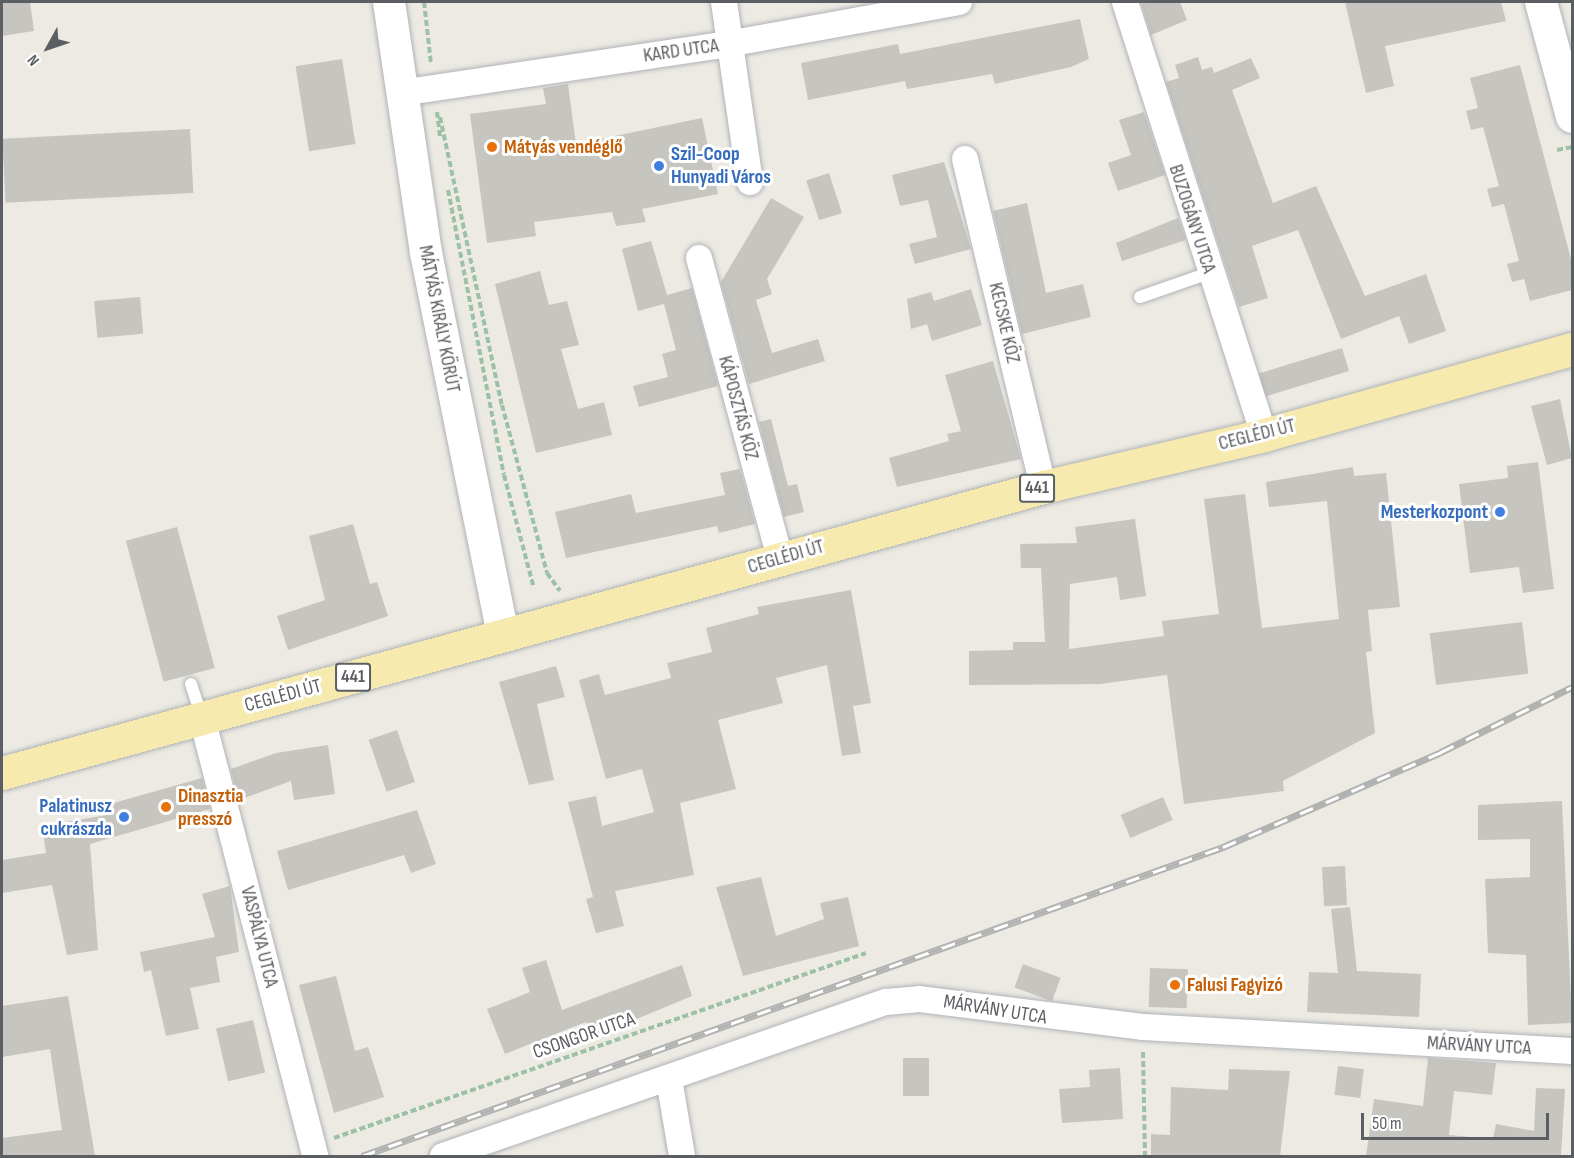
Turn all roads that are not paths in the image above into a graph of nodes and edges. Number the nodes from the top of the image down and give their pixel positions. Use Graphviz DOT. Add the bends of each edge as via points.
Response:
graph roads {
  1 [pos="389,2"];
  2 [pos="724,2"];
  3 [pos="959,2"];
  4 [pos="1125,2"];
  5 [pos="1541,2"];
  6 [pos="728,44"];
  7 [pos="401,93"];
  8 [pos="1572,117"];
  9 [pos="965,159"];
  10 [pos="750,182"];
  11 [pos="699,258"];
  12 [pos="1209,273"];
  13 [pos="1140,297"];
  14 [pos="1572,349"];
  15 [pos="1264,435"];
  16 [pos="1042,487"];
  17 [pos="780,559"];
  18 [pos="503,635"];
  19 [pos="191,684"];
  20 [pos="202,718"];
  21 [pos="2,773"];
  22 [pos="1572,1051"];
  23 [pos="669,1079"];
  24 [pos="314,1151"];
  25 [pos="443,1156"];
  26 [pos="682,1156"];
  1 -- 7 [label="street, MÁTYÁS KIRÁLY KÖRÚT"];
  2 -- 6 [label="street"];
  3 -- 6 [label="street, KARD UTCA"];
  4 -- 12 [label="street, BUZOGÁNY UTCA"];
  5 -- 8 [label="street"];
  6 -- 7 [label="street, KARD UTCA" via="434,84"];
  6 -- 10 [label="street"];
  7 -- 18 [label="street, MÁTYÁS KIRÁLY KÖRÚT" via="428,264"];
  9 -- 16 [label="street, KECSKE KÖZ"];
  11 -- 17 [label="street, KÁPOSZTÁS KÖZ"];
  12 -- 13 [label="lane"];
  12 -- 15 [label="street, BUZOGÁNY UTCA"];
  14 -- 15 [label="main road, CEGLÉDI ÚT / 441"];
  15 -- 16 [label="main road, CEGLÉDI ÚT / 441"];
  16 -- 17 [label="main road, CEGLÉDI ÚT / 441"];
  17 -- 18 [label="main road, CEGLÉDI ÚT / 441"];
  18 -- 20 [label="main road, CEGLÉDI ÚT / 441"];
  19 -- 20 [label="lane"];
  20 -- 21 [label="main road, CEGLÉDI ÚT / 441"];
  20 -- 24 [label="street, VASPÁLYA UTCA"];
  22 -- 23 [label="street, MÁRVÁNY UTCA" via="1143,1027 919,999 886,1002"];
  23 -- 25 [label="street, MÁRVÁNY UTCA"];
  23 -- 26 [label="street"];
}
